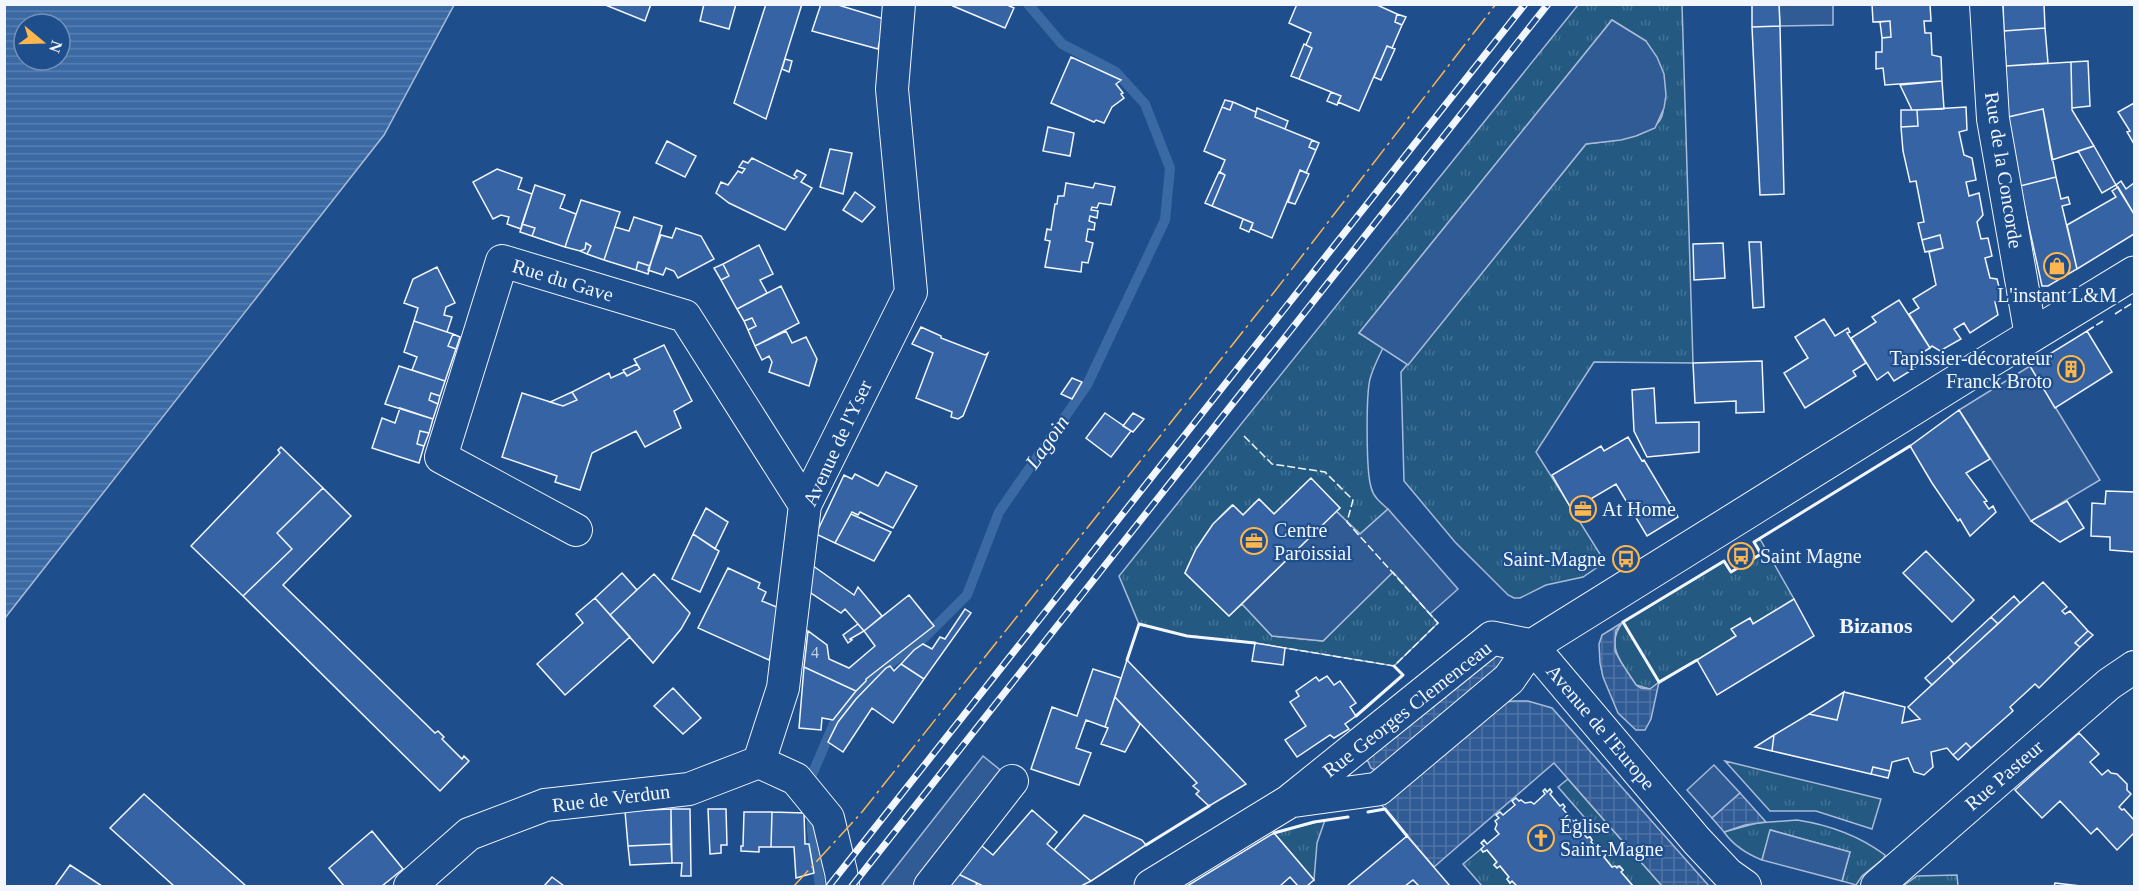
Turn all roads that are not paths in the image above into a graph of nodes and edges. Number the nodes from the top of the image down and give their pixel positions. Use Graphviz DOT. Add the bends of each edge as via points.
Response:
graph roads {
  1 [pos="899,4"];
  2 [pos="1986,4"];
  3 [pos="2134,273"];
  4 [pos="2031,336"];
  5 [pos="805,505"];
  6 [pos="576,530"];
  7 [pos="1532,646"];
  8 [pos="2134,667"];
  9 [pos="759,762"];
  10 [pos="1012,781"];
  11 [pos="1290,801"];
  12 [pos="410,886"];
  13 [pos="843,886"];
  14 [pos="930,886"];
  15 [pos="1151,886"];
  16 [pos="1745,886"];
  17 [pos="1877,886"];
  1 -- 5 [label="street, Avenue de l'Yser" via="892,89 910,292"];
  2 -- 4 [label="street, Rue de la Concorde" via="1993,119"];
  3 -- 4 [label="main road"];
  4 -- 7 [label="main road"];
  5 -- 6 [label="street, Rue du Gave" via="685,316 502,261 441,457"];
  5 -- 9 [label="street, Avenue de l'Yser" via="783,688"];
  7 -- 11 [label="main road" via="1509,679 1378,789"];
  7 -- 11 [label="main road, Rue Georges Clemenceau" via="1492,638"];
  7 -- 16 [label="street, Avenue de l'Europe" via="1697,841"];
  8 -- 17 [label="street, Rue Pasteur" via="2109,684"];
  9 -- 12 [label="street, Rue de Verdun" via="689,789 545,805 470,834"];
  9 -- 13 [label="street" via="796,779 828,819"];
  10 -- 14 [label="street"];
  11 -- 15 [label="main road"];
}
